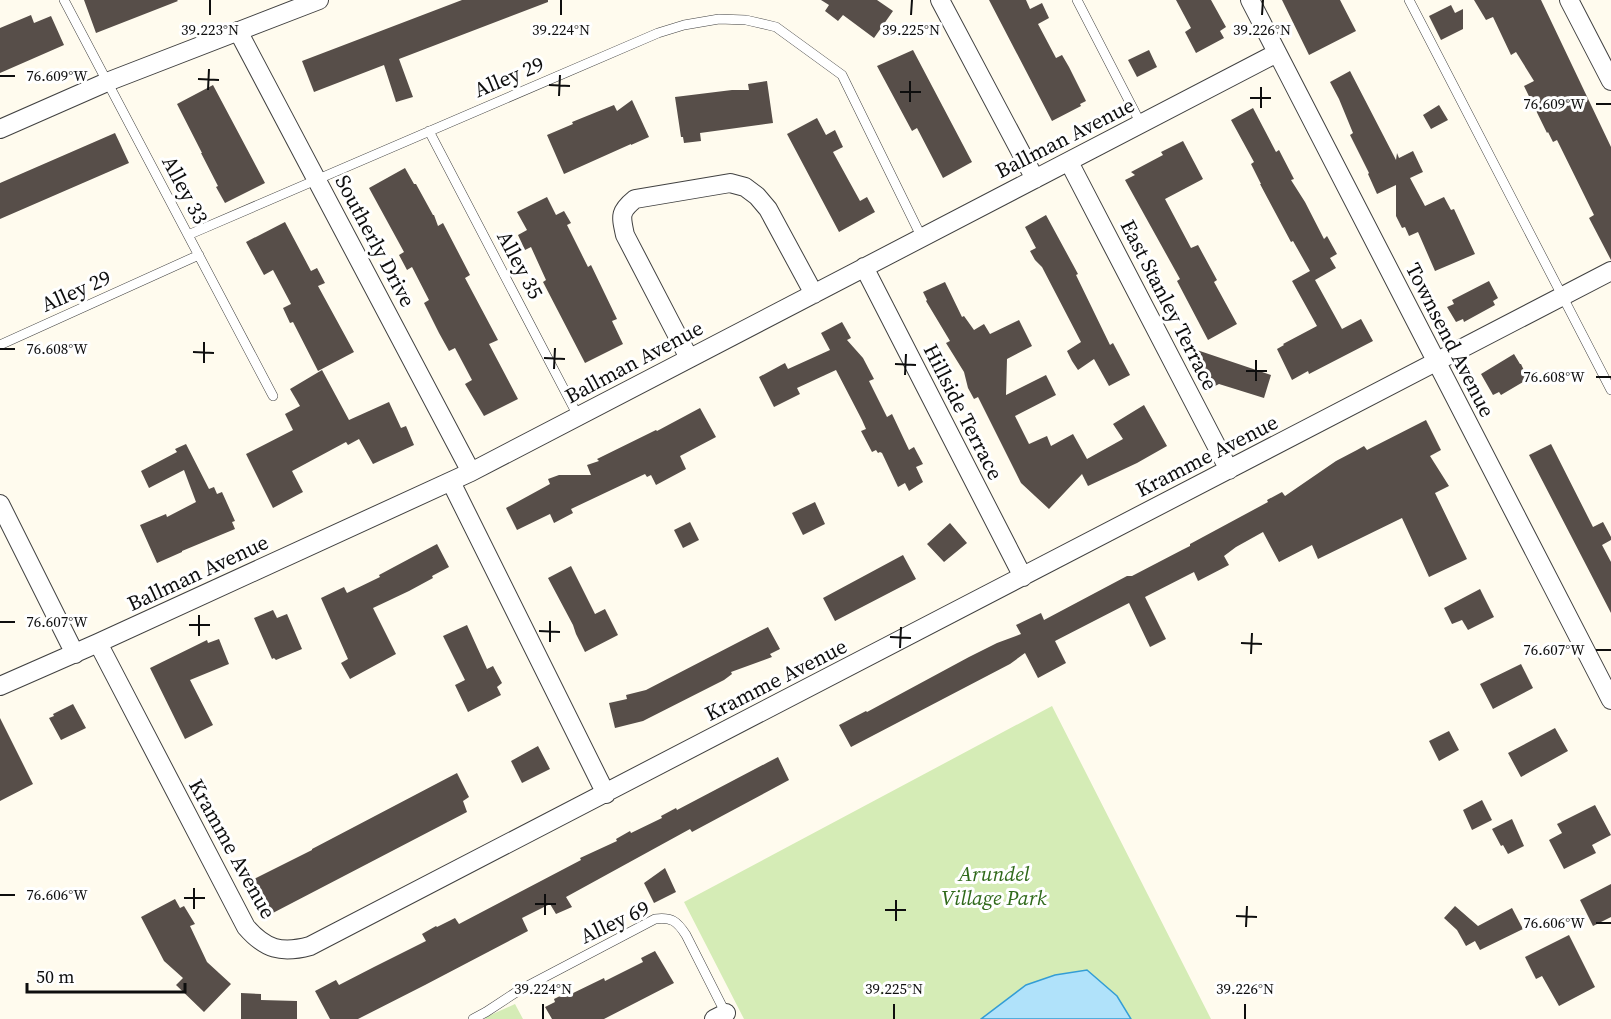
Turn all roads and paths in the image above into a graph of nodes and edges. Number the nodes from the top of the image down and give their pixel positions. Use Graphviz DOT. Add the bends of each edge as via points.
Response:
graph roads {
  1 [pos="64,0"];
  2 [pos="319,0"];
  3 [pos="940,0"];
  4 [pos="1077,0"];
  5 [pos="1250,0"];
  6 [pos="1409,0"];
  7 [pos="1569,0"];
  8 [pos="238,31"];
  9 [pos="1277,53"];
  10 [pos="1611,81"];
  11 [pos="107,82"];
  12 [pos="1141,124"];
  13 [pos="0,129"];
  14 [pos="429,131"];
  15 [pos="1069,162"];
  16 [pos="1035,179"];
  17 [pos="317,180"];
  18 [pos="188,235"];
  19 [pos="922,238"];
  20 [pos="199,255"];
  21 [pos="864,267"];
  22 [pos="1611,271"];
  23 [pos="814,294"];
  24 [pos="1563,296"];
  25 [pos="0,345"];
  26 [pos="689,358"];
  27 [pos="1437,362"];
  28 [pos="1611,390"];
  29 [pos="273,396"];
  30 [pos="579,416"];
  31 [pos="1229,470"];
  32 [pos="471,472"];
  33 [pos="451,482"];
  34 [pos="0,504"];
  35 [pos="1023,577"];
  36 [pos="98,643"];
  37 [pos="75,654"];
  38 [pos="0,686"];
  39 [pos="1611,700"];
  40 [pos="606,794"];
  41 [pos="723,1017"];
  42 [pos="473,1019"];
  1 -- 11 [label="lane, Alley 33"];
  2 -- 8 [label="street"];
  3 -- 16 [label="street"];
  4 -- 12 [label="lane"];
  5 -- 9 [label="street, Townsend Avenue"];
  6 -- 24 [label="lane"];
  7 -- 10 [label="street"];
  8 -- 11 [label="street"];
  8 -- 17 [label="street, Southerly Drive"];
  9 -- 12 [label="street, Ballman Avenue"];
  9 -- 27 [label="street, Townsend Avenue"];
  11 -- 13 [label="street"];
  11 -- 18 [label="lane, Alley 33"];
  12 -- 15 [label="street, Ballman Avenue"];
  14 -- 17 [label="lane, Alley 29"];
  14 -- 19 [label="lane, Alley 29" via="658,33 719,19 746,20 776,27 842,75"];
  14 -- 30 [label="lane, Alley 35"];
  15 -- 16 [label="street, Ballman Avenue"];
  15 -- 31 [label="street, East Stanley Terrace"];
  16 -- 19 [label="street, Ballman Avenue"];
  17 -- 18 [label="lane, Alley 29"];
  17 -- 32 [label="street, Southerly Drive"];
  18 -- 20 [label="lane, Alley 33"];
  19 -- 21 [label="street, Ballman Avenue"];
  20 -- 25 [label="lane, Alley 29"];
  20 -- 29 [label="lane, Alley 33"];
  21 -- 23 [label="street, Ballman Avenue"];
  21 -- 35 [label="street, Hillside Terrace"];
  22 -- 24 [label="street, Kramme Avenue"];
  23 -- 26 [label="street, Ballman Avenue"];
  23 -- 26 [label="street" via="768,209 745,187 730,183 634,199 624,208 625,235"];
  24 -- 27 [label="street, Kramme Avenue"];
  24 -- 28 [label="lane"];
  26 -- 30 [label="street, Ballman Avenue"];
  27 -- 31 [label="street, Kramme Avenue"];
  27 -- 39 [label="street, Townsend Avenue"];
  30 -- 32 [label="street, Ballman Avenue"];
  31 -- 35 [label="street, Kramme Avenue"];
  32 -- 33 [label="street, Ballman Avenue"];
  33 -- 36 [label="street, Ballman Avenue"];
  33 -- 40 [label="street"];
  34 -- 37 [label="street"];
  35 -- 40 [label="street, Kramme Avenue"];
  36 -- 37 [label="street, Ballman Avenue"];
  36 -- 40 [label="street, Kramme Avenue" via="246,927 267,946 295,950 310,946"];
  37 -- 38 [label="street, Ballman Avenue"];
  41 -- 42 [label="lane, Alley 69" via="686,935 679,924 666,918 655,919"];
}
